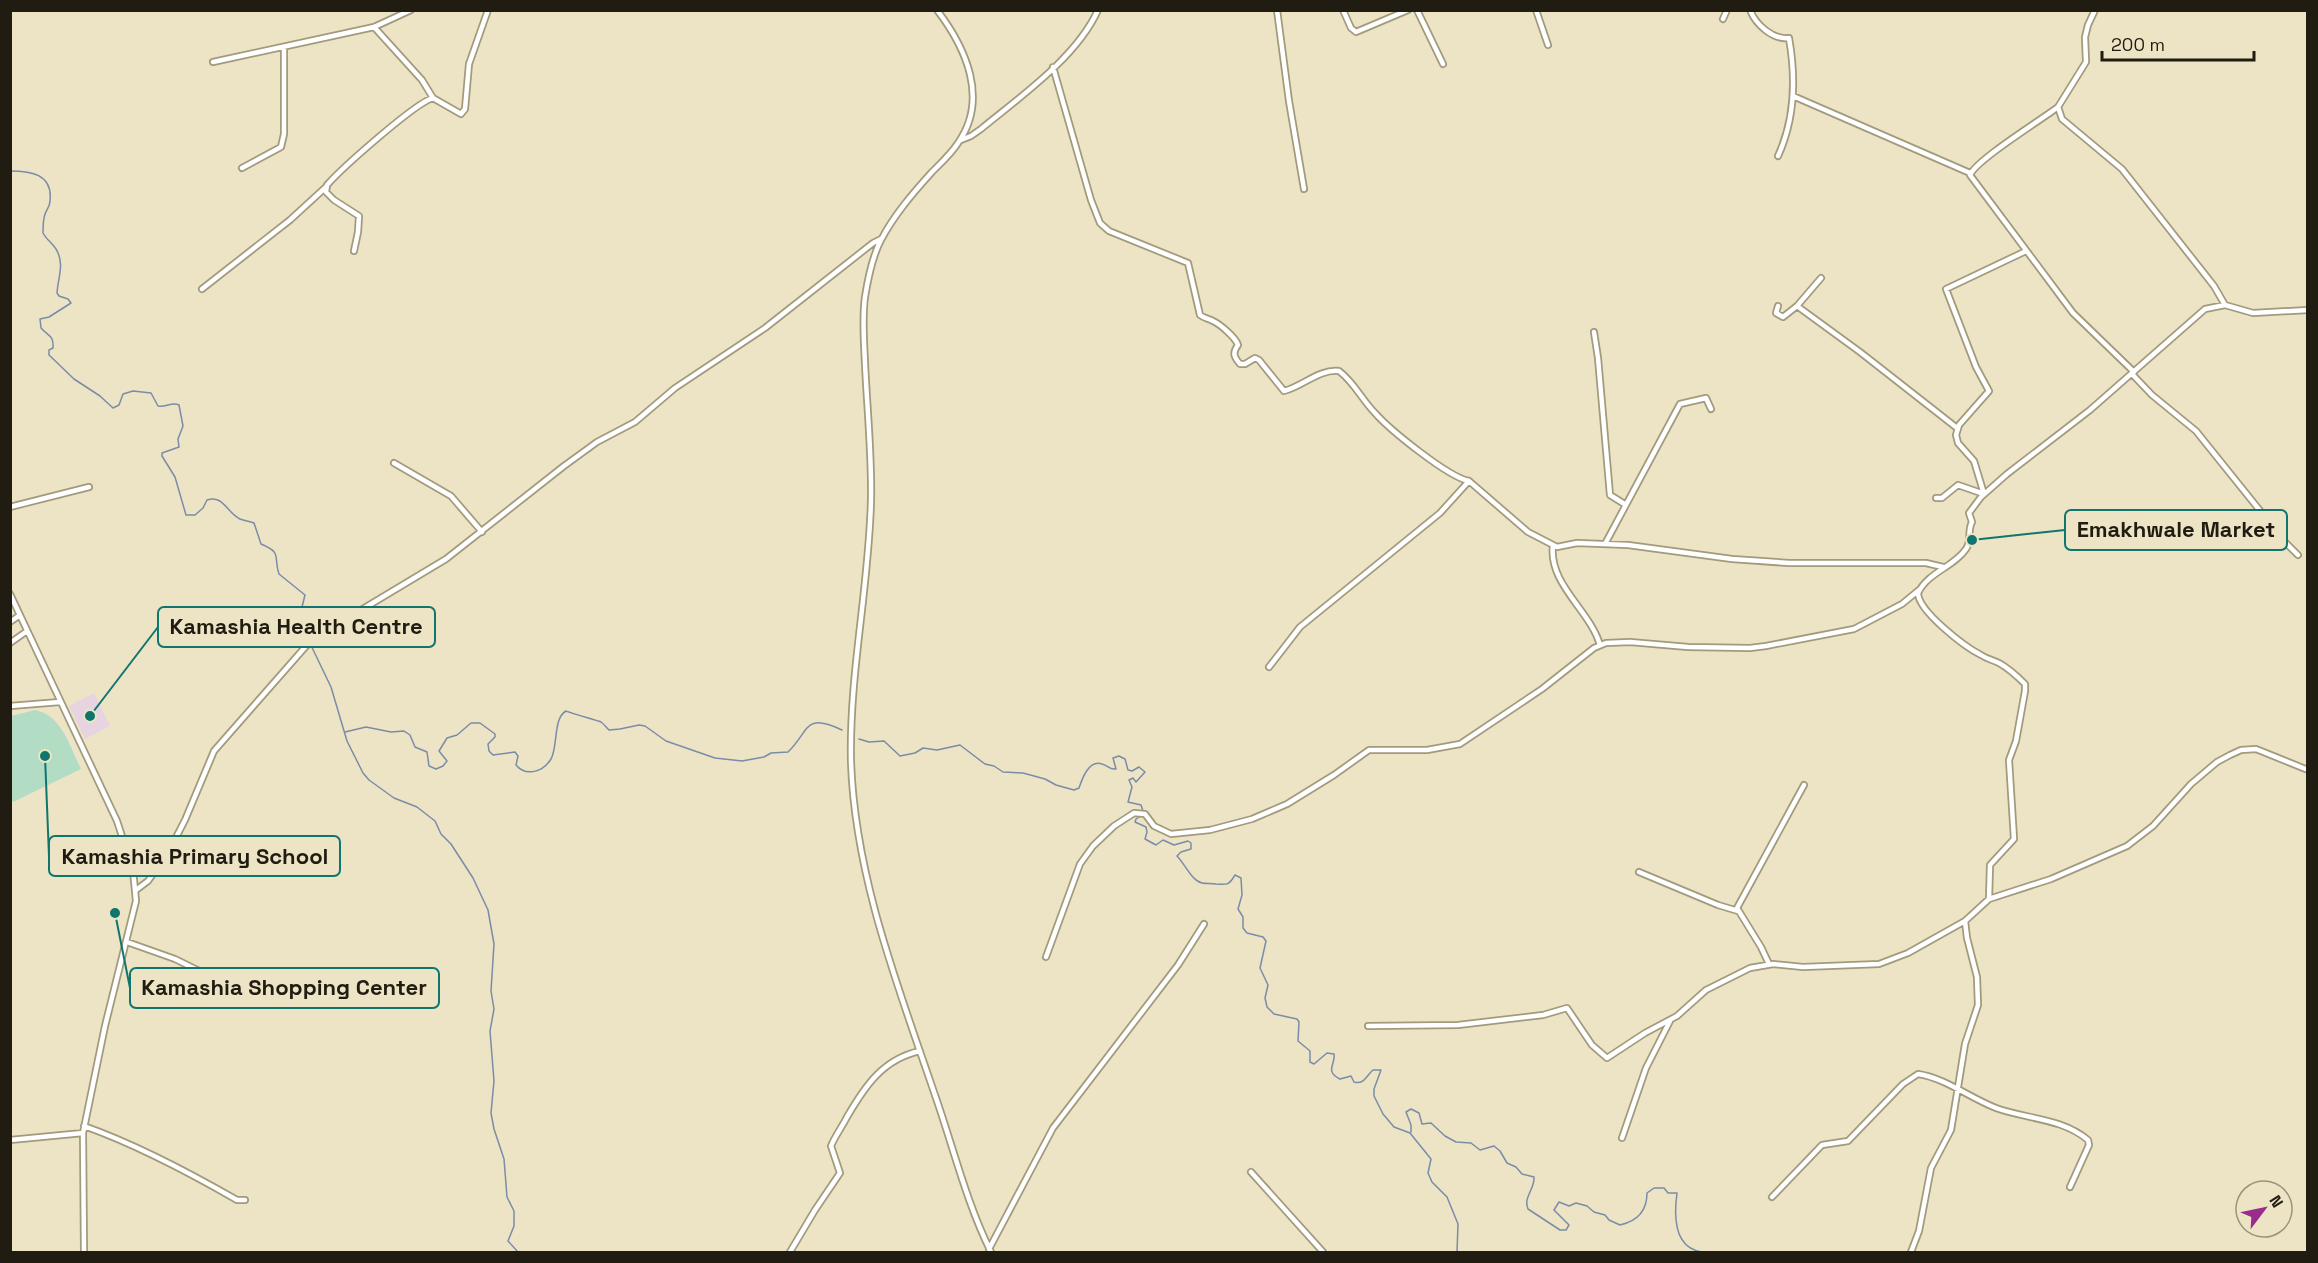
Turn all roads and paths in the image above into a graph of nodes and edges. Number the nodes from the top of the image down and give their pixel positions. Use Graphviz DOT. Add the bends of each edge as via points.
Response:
graph roads {
  1 [pos="411,10"];
  2 [pos="488,10"];
  3 [pos="938,10"];
  4 [pos="1098,10"];
  5 [pos="1277,10"];
  6 [pos="1343,10"];
  7 [pos="1408,10"];
  8 [pos="1417,10"];
  9 [pos="1536,10"];
  10 [pos="1727,10"];
  11 [pos="1750,10"];
  12 [pos="2095,10"];
  13 [pos="1724,20"];
  14 [pos="374,27"];
  15 [pos="1548,45"];
  16 [pos="284,47"];
  17 [pos="213,62"];
  18 [pos="1443,64"];
  19 [pos="1053,68"];
  20 [pos="1793,96"];
  21 [pos="433,98"];
  22 [pos="2058,107"];
  23 [pos="961,140"];
  24 [pos="1778,156"];
  25 [pos="242,168"];
  26 [pos="1970,173"];
  27 [pos="326,187"];
  28 [pos="1304,189"];
  29 [pos="881,239"];
  30 [pos="354,251"];
  31 [pos="2026,251"];
  32 [pos="1821,278"];
  33 [pos="202,289"];
  34 [pos="2225,305"];
  35 [pos="1778,306"];
  36 [pos="1797,306"];
  37 [pos="2307,310"];
  38 [pos="1594,332"];
  39 [pos="2133,373"];
  40 [pos="1711,409"];
  41 [pos="1957,428"];
  42 [pos="394,463"];
  43 [pos="1468,481"];
  44 [pos="89,488"];
  45 [pos="1984,494"];
  46 [pos="1936,498"];
  47 [pos="1626,505"];
  48 [pos="10,507"];
  49 [pos="482,532"];
  50 [pos="1605,544"];
  51 [pos="1553,545"];
  52 [pos="2298,555"];
  53 [pos="1943,567"];
  54 [pos="1919,590"];
  55 [pos="10,594"];
  56 [pos="20,615"];
  57 [pos="10,622"];
  58 [pos="27,631"];
  59 [pos="10,643"];
  60 [pos="1600,645"];
  61 [pos="1269,667"];
  62 [pos="60,702"];
  63 [pos="10,706"];
  64 [pos="2307,770"];
  65 [pos="1804,785"];
  66 [pos="1639,872"];
  67 [pos="136,890"];
  68 [pos="1989,899"];
  69 [pos="1738,911"];
  70 [pos="1965,921"];
  71 [pos="1204,924"];
  72 [pos="127,942"];
  73 [pos="1046,957"];
  74 [pos="1769,964"];
  75 [pos="265,997"];
  76 [pos="1670,1021"];
  77 [pos="1368,1026"];
  78 [pos="920,1051"];
  79 [pos="1958,1090"];
  80 [pos="84,1126"];
  81 [pos="83,1133"];
  82 [pos="1622,1138"];
  83 [pos="10,1140"];
  84 [pos="1251,1172"];
  85 [pos="2070,1187"];
  86 [pos="1772,1197"];
  87 [pos="245,1200"];
  88 [pos="990,1251"];
  89 [pos="84,1252"];
  90 [pos="790,1252"];
  91 [pos="1323,1252"];
  92 [pos="1911,1252"];
  1 -- 14 [label="street"];
  2 -- 21 [label="street" via="469,64 464,111 457,113"];
  3 -- 23 [label="street" via="959,41 971,75 971,116"];
  4 -- 19 [label="street" via="1079,42"];
  5 -- 28 [label="street"];
  6 -- 7 [label="street" via="1356,32"];
  8 -- 18 [label="street"];
  9 -- 15 [label="street"];
  10 -- 13 [label="street"];
  11 -- 20 [label="street" via="1760,27 1784,39 1790,38"];
  12 -- 22 [label="street" via="2085,37 2086,62"];
  14 -- 16 [label="street"];
  14 -- 21 [label="street" via="422,80"];
  16 -- 17 [label="street"];
  16 -- 25 [label="street" via="281,147"];
  19 -- 23 [label="street" via="981,129"];
  19 -- 43 [label="street" via="1100,223 1109,231 1188,263 1200,315 1237,338 1234,357 1240,364 1259,360 1284,391 1320,373 1339,371 1385,424 1443,468"];
  20 -- 24 [label="street" via="1787,134"];
  20 -- 26 [label="street"];
  21 -- 27 [label="street" via="367,148"];
  22 -- 26 [label="street"];
  22 -- 34 [label="street" via="2062,120 2122,169 2145,196"];
  23 -- 29 [label="street" via="906,203"];
  26 -- 31 [label="street"];
  27 -- 30 [label="street" via="329,197 359,216"];
  27 -- 33 [label="street"];
  29 -- 49 [label="street" via="765,328 675,388 635,422 579,455"];
  29 -- 78 [label="street" via="865,301 871,496 853,698 852,769 856,826 866,873"];
  31 -- 39 [label="street" via="2080,321"];
  31 -- 41 [label="street" via="1946,289 1989,391"];
  32 -- 36 [label="street"];
  34 -- 37 [label="street" via="2253,312"];
  34 -- 39 [label="street" via="2205,309"];
  35 -- 36 [label="street" via="1776,313 1784,317"];
  36 -- 41 [label="street"];
  38 -- 47 [label="street" via="1610,495"];
  39 -- 45 [label="street"];
  39 -- 52 [label="street" via="2152,395 2196,431"];
  40 -- 47 [label="street" via="1706,398 1680,404"];
  41 -- 45 [label="street" via="1957,440 1974,461"];
  42 -- 49 [label="street" via="451,496"];
  43 -- 51 [label="street" via="1528,532"];
  43 -- 61 [label="street" via="1440,513 1300,627"];
  44 -- 48 [label="street"];
  45 -- 46 [label="street" via="1958,485 1942,498"];
  45 -- 53 [label="street" via="1969,513 1969,546"];
  47 -- 50 [label="street"];
  49 -- 67 [label="street" via="446,559 308,645 214,751 173,844 155,873"];
  50 -- 51 [label="street"];
  50 -- 53 [label="street" via="1789,563 1926,563"];
  51 -- 60 [label="street" via="1552,560 1557,572"];
  53 -- 54 [label="street"];
  54 -- 60 [label="street" via="1902,604 1854,628 1791,642 1750,648 1630,642"];
  54 -- 68 [label="street" via="1920,602 1940,624 2025,684 2009,760 2014,835 2012,843 1990,865"];
  55 -- 56 [label="street"];
  56 -- 57 [label="street"];
  56 -- 58 [label="street"];
  58 -- 59 [label="street"];
  58 -- 62 [label="street"];
  60 -- 73 [label="street" via="1460,744 1427,750 1369,750 1278,808 1210,830 1171,834 1154,826 1145,813 1129,815 1093,846 1080,864"];
  62 -- 63 [label="street"];
  62 -- 67 [label="street" via="117,821"];
  64 -- 68 [label="street" via="2256,749 2241,750 2217,762 2153,826 2127,846 2051,879"];
  65 -- 69 [label="street" via="1745,890"];
  66 -- 69 [label="street"];
  67 -- 72 [label="street"];
  68 -- 70 [label="street"];
  69 -- 74 [label="street"];
  70 -- 74 [label="street" via="1886,962 1832,967"];
  70 -- 79 [label="street" via="1979,997 1965,1044"];
  71 -- 88 [label="street" via="1178,965 1053,1128"];
  72 -- 75 [label="street"];
  72 -- 80 [label="street"];
  74 -- 76 [label="street" via="1738,973 1706,990"];
  76 -- 77 [label="street" via="1607,1058 1592,1046 1567,1008 1543,1015 1458,1025"];
  76 -- 82 [label="street" via="1646,1068"];
  78 -- 88 [label="street"];
  78 -- 90 [label="street" via="891,1063 861,1093 831,1146 840,1173"];
  79 -- 85 [label="street" via="1998,1108 2056,1123 2084,1136 2089,1145"];
  79 -- 86 [label="street" via="1932,1077 1914,1076 1848,1141 1822,1145"];
  79 -- 92 [label="street" via="1949,1136 1929,1176"];
  80 -- 81 [label="street"];
  80 -- 87 [label="street" via="184,1171 237,1200"];
  81 -- 83 [label="street"];
  81 -- 89 [label="street"];
  84 -- 91 [label="street"];
}
